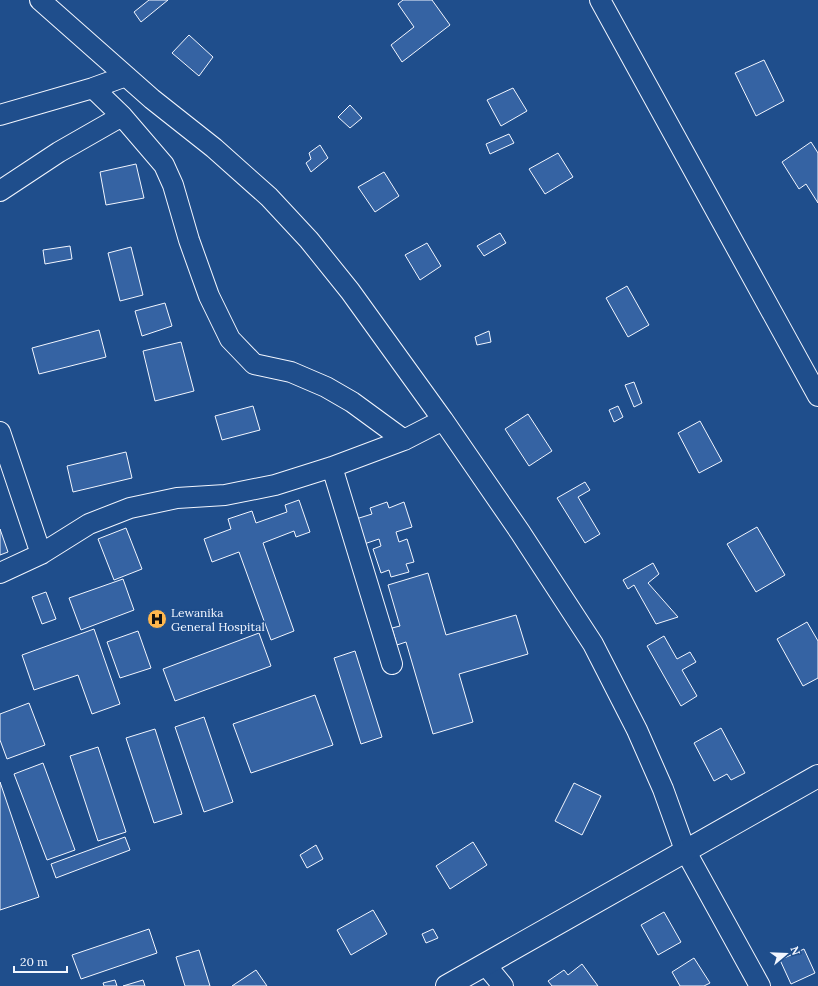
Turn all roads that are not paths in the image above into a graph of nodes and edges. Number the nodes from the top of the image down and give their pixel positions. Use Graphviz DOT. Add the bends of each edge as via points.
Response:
graph roads {
  1 [pos="40,0"];
  2 [pos="600,0"];
  3 [pos="126,76"];
  4 [pos="92,88"];
  5 [pos="0,115"];
  6 [pos="122,116"];
  7 [pos="0,191"];
  8 [pos="818,396"];
  9 [pos="443,420"];
  10 [pos="0,432"];
  11 [pos="404,440"];
  12 [pos="332,466"];
  13 [pos="41,554"];
  14 [pos="0,573"];
  15 [pos="392,664"];
  16 [pos="818,776"];
  17 [pos="685,850"];
  18 [pos="485,964"];
  19 [pos="447,986"];
  20 [pos="503,986"];
  21 [pos="760,986"];
  1 -- 3 [label="street"];
  2 -- 8 [label="street"];
  3 -- 4 [label="street"];
  3 -- 9 [label="street" via="269,197 309,240 350,291"];
  4 -- 5 [label="street"];
  4 -- 6 [label="street"];
  6 -- 7 [label="street" via="59,152"];
  6 -- 11 [label="street" via="164,165 173,185 188,240 209,296 230,339 254,364 291,372 326,387 352,402"];
  9 -- 11 [label="street"];
  9 -- 17 [label="street" via="593,644 638,730"];
  10 -- 13 [label="street"];
  11 -- 12 [label="street"];
  12 -- 13 [label="street" via="275,485 225,495 177,498 130,508 88,524"];
  12 -- 15 [label="street"];
  13 -- 14 [label="street"];
  16 -- 17 [label="main road"];
  17 -- 18 [label="main road"];
  17 -- 21 [label="street"];
  18 -- 19 [label="main road"];
  18 -- 20 [label="street"];
}
